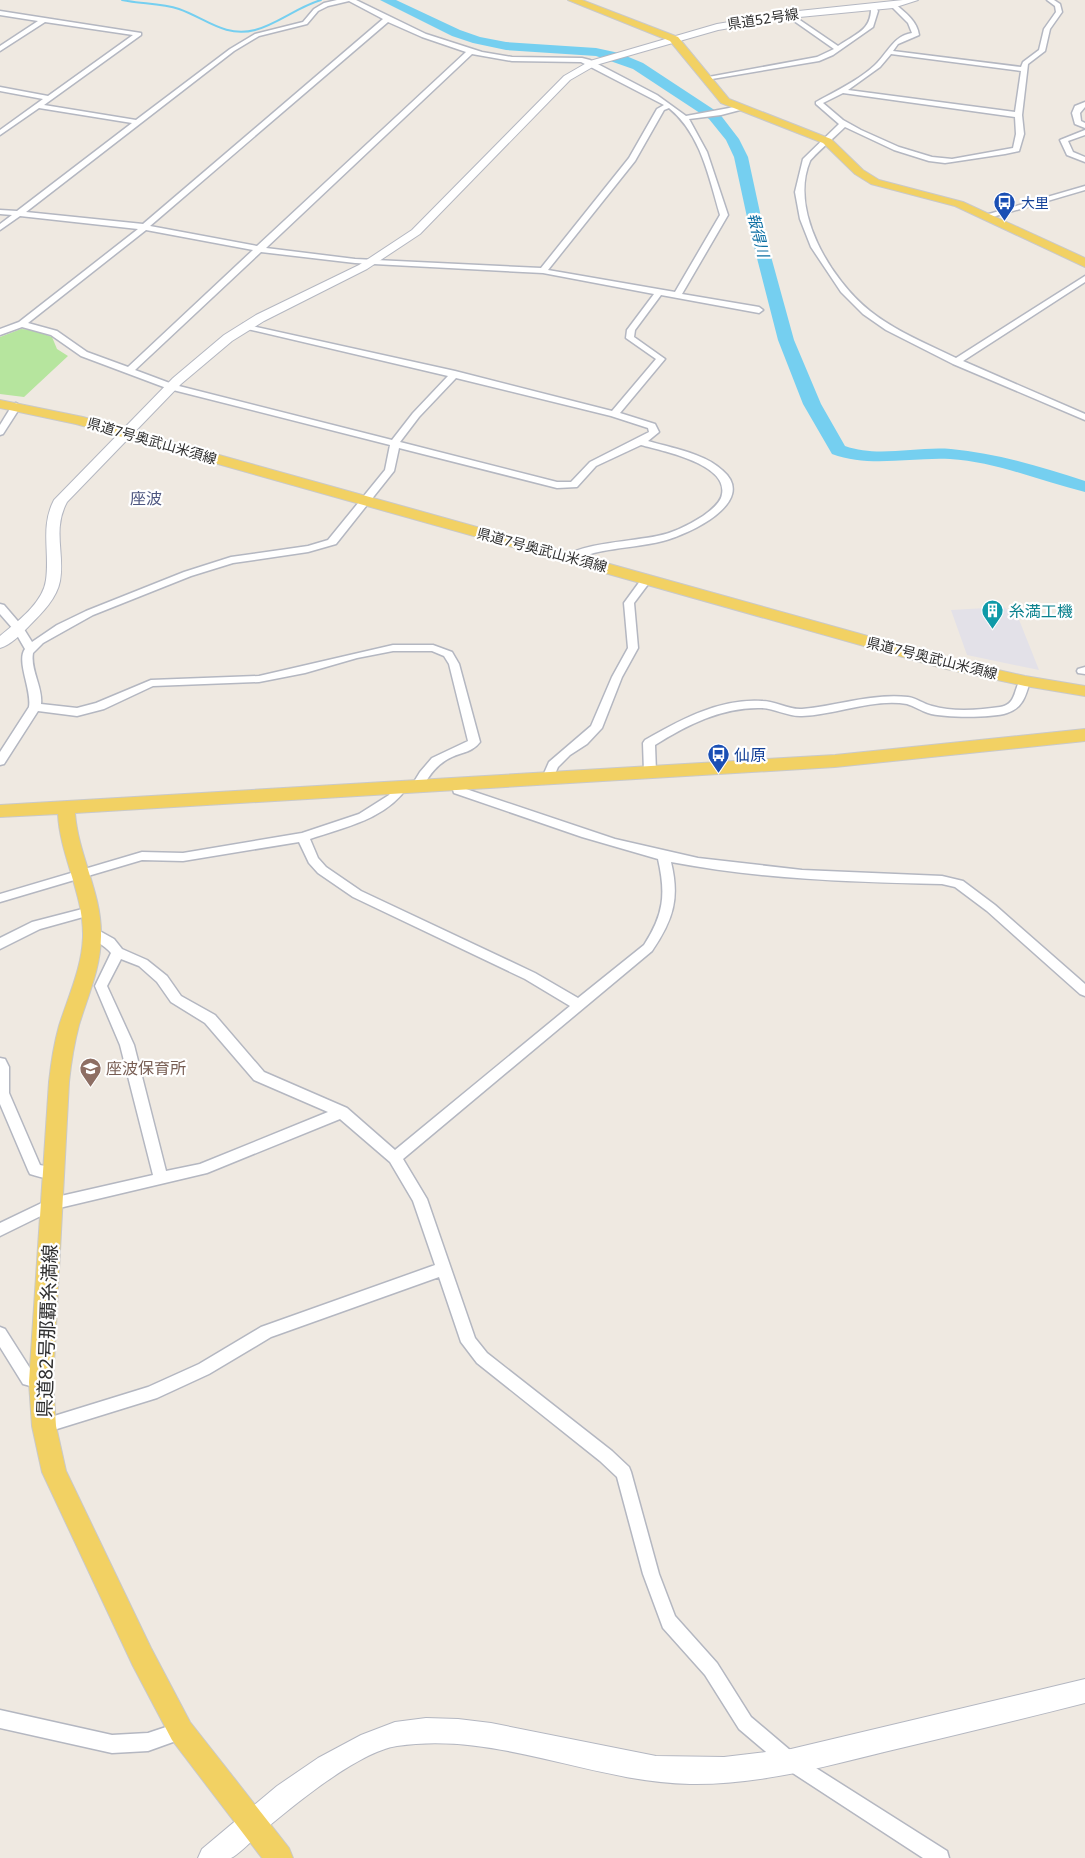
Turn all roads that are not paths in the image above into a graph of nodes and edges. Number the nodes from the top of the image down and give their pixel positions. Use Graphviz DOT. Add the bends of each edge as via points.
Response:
graph roads {
  1 [pos="347,0"];
  2 [pos="351,0"];
  3 [pos="573,0"];
  4 [pos="914,0"];
  5 [pos="1050,0"];
  6 [pos="883,4"];
  7 [pos="0,13"];
  8 [pos="789,15"];
  9 [pos="387,19"];
  10 [pos="45,20"];
  11 [pos="674,39"];
  12 [pos="0,49"];
  13 [pos="838,49"];
  14 [pos="470,52"];
  15 [pos="888,52"];
  16 [pos="596,62"];
  17 [pos="1024,70"];
  18 [pos="706,78"];
  19 [pos="0,90"];
  20 [pos="842,91"];
  21 [pos="49,98"];
  22 [pos="1085,104"];
  23 [pos="38,106"];
  24 [pos="669,106"];
  25 [pos="736,108"];
  26 [pos="1018,115"];
  27 [pos="686,118"];
  28 [pos="136,122"];
  29 [pos="844,123"];
  30 [pos="1085,126"];
  31 [pos="1085,132"];
  32 [pos="0,133"];
  33 [pos="827,141"];
  34 [pos="1085,160"];
  35 [pos="1085,188"];
  36 [pos="0,212"];
  37 [pos="20,213"];
  38 [pos="986,216"];
  39 [pos="144,227"];
  40 [pos="0,228"];
  41 [pos="258,249"];
  42 [pos="371,262"];
  43 [pos="1085,263"];
  44 [pos="543,271"];
  45 [pos="1085,278"];
  46 [pos="660,291"];
  47 [pos="678,294"];
  48 [pos="759,310"];
  49 [pos="22,324"];
  50 [pos="246,326"];
  51 [pos="0,332"];
  52 [pos="956,362"];
  53 [pos="128,372"];
  54 [pos="455,374"];
  55 [pos="172,387"];
  56 [pos="0,404"];
  57 [pos="16,406"];
  58 [pos="614,414"];
  59 [pos="1085,416"];
  60 [pos="0,432"];
  61 [pos="125,433"];
  62 [pos="639,441"];
  63 [pos="395,444"];
  64 [pos="365,500"];
  65 [pos="570,558"];
  66 [pos="647,579"];
  67 [pos="0,608"];
  68 [pos="18,628"];
  69 [pos="0,643"];
  70 [pos="30,648"];
  71 [pos="1025,681"];
  72 [pos="1085,691"];
  73 [pos="35,707"];
  74 [pos="1085,734"];
  75 [pos="0,761"];
  76 [pos="650,772"];
  77 [pos="548,778"];
  78 [pos="457,783"];
  79 [pos="410,786"];
  80 [pos="66,808"];
  81 [pos="0,811"];
  82 [pos="303,837"];
  83 [pos="663,856"];
  84 [pos="80,873"];
  85 [pos="0,898"];
  86 [pos="91,922"];
  87 [pos="0,944"];
  88 [pos="118,952"];
  89 [pos="92,985"];
  90 [pos="1085,991"];
  91 [pos="579,1005"];
  92 [pos="0,1063"];
  93 [pos="342,1112"];
  94 [pos="395,1158"];
  95 [pos="54,1172"];
  96 [pos="161,1178"];
  97 [pos="52,1204"];
  98 [pos="0,1230"];
  99 [pos="444,1269"];
  100 [pos="0,1334"];
  101 [pos="41,1382"];
  102 [pos="44,1426"];
  103 [pos="1085,1691"];
  104 [pos="0,1719"];
  105 [pos="181,1731"];
  106 [pos="791,1762"];
  107 [pos="253,1823"];
  108 [pos="211,1858"];
  109 [pos="278,1858"];
  110 [pos="940,1858"];
  1 -- 28 [label="street" via="326,4 306,22 257,35"];
  2 -- 9 [label="street"];
  3 -- 11 [label="main road"];
  4 -- 6 [label="street, 県道52号線"];
  5 -- 17 [label="street" via="1058,5 1059,12 1047,29 1042,51 1025,63"];
  6 -- 8 [label="street, 県道52号線"];
  6 -- 13 [label="street" via="875,11 871,26"];
  6 -- 15 [label="street" via="909,18 916,35 903,38"];
  7 -- 10 [label="street"];
  8 -- 11 [label="street, 県道52号線" via="717,27"];
  8 -- 13 [label="street"];
  9 -- 14 [label="street"];
  9 -- 39 [label="street"];
  10 -- 12 [label="street"];
  10 -- 21 [label="street" via="139,34"];
  11 -- 16 [label="street, 県道52号線"];
  11 -- 18 [label="main road"];
  13 -- 18 [label="street" via="819,59"];
  14 -- 16 [label="street" via="504,58"];
  14 -- 41 [label="street"];
  15 -- 17 [label="street"];
  15 -- 20 [label="street" via="878,66"];
  16 -- 24 [label="street"];
  16 -- 42 [label="street, 県道52号線" via="576,72 555,89 416,232"];
  17 -- 26 [label="street"];
  18 -- 25 [label="main road" via="721,98"];
  19 -- 21 [label="street"];
  20 -- 26 [label="street"];
  20 -- 29 [label="street" via="818,103"];
  21 -- 23 [label="street"];
  22 -- 30 [label="street" via="1076,113 1078,122"];
  23 -- 28 [label="street"];
  23 -- 32 [label="street"];
  24 -- 27 [label="street"];
  24 -- 44 [label="street" via="661,109 632,159"];
  25 -- 27 [label="street"];
  25 -- 33 [label="main road"];
  26 -- 29 [label="street" via="1020,128 1016,149 947,162 915,155"];
  27 -- 47 [label="street" via="707,164 724,215"];
  28 -- 37 [label="street"];
  29 -- 33 [label="street"];
  31 -- 34 [label="street" via="1064,140 1070,153"];
  33 -- 38 [label="main road" via="859,172 876,182 947,200"];
  33 -- 52 [label="street" via="807,159 799,185 804,219 820,256 844,290 866,312 889,328"];
  35 -- 38 [label="street"];
  36 -- 37 [label="street"];
  37 -- 39 [label="street"];
  37 -- 40 [label="street"];
  38 -- 43 [label="main road"];
  39 -- 41 [label="street"];
  39 -- 49 [label="street" via="92,272"];
  41 -- 42 [label="street"];
  41 -- 53 [label="street" via="246,264"];
  42 -- 44 [label="street"];
  42 -- 50 [label="street, 県道52号線"];
  44 -- 46 [label="street"];
  45 -- 52 [label="street"];
  46 -- 47 [label="street"];
  46 -- 58 [label="street" via="631,330 630,338 661,359"];
  47 -- 48 [label="street"];
  49 -- 51 [label="street"];
  49 -- 53 [label="street" via="54,333 84,354"];
  50 -- 54 [label="street"];
  50 -- 55 [label="street, 県道52号線" via="206,354"];
  52 -- 59 [label="street"];
  53 -- 55 [label="street"];
  54 -- 58 [label="street"];
  54 -- 63 [label="street" via="411,421"];
  55 -- 61 [label="street, 県道52号線"];
  55 -- 63 [label="street"];
  56 -- 57 [label="main road, 県道7号奥武山米須線"];
  57 -- 60 [label="street"];
  57 -- 61 [label="main road, 県道7号奥武山米須線"];
  58 -- 62 [label="street" via="652,426 654,432"];
  61 -- 64 [label="main road, 県道7号奥武山米須線"];
  61 -- 68 [label="street, 県道52号線" via="56,508 50,528 53,582 45,598"];
  62 -- 63 [label="street" via="593,464 574,485 565,486"];
  62 -- 65 [label="street" via="720,472 727,483 725,501 719,511 684,530 661,538 585,551"];
  63 -- 64 [label="street" via="394,462"];
  64 -- 65 [label="main road, 県道7号奥武山米須線"];
  64 -- 70 [label="street" via="332,542 232,560 199,570 83,617"];
  65 -- 66 [label="main road, 県道7号奥武山米須線"];
  66 -- 71 [label="main road, 県道7号奥武山米須線" via="948,664"];
  66 -- 77 [label="street" via="629,604 633,648 596,728 553,765"];
  67 -- 68 [label="street"];
  68 -- 69 [label="street, 県道52号線"];
  68 -- 70 [label="street"];
  70 -- 73 [label="street" via="27,664 32,674 37,701"];
  71 -- 72 [label="main road, 県道7号奥武山米須線"];
  71 -- 76 [label="street" via="1018,702 1005,710 952,713 931,710 909,701 887,700 800,713 763,704 716,710 649,743"];
  73 -- 75 [label="street"];
  73 -- 79 [label="street" via="77,712 100,706 151,683 259,678 393,648 433,648 448,654 454,664 474,742 437,761"];
  74 -- 76 [label="main road" via="834,761"];
  76 -- 77 [label="main road"];
  77 -- 78 [label="main road"];
  78 -- 79 [label="main road"];
  78 -- 83 [label="street" via="458,790"];
  79 -- 80 [label="main road"];
  79 -- 82 [label="street" via="363,817"];
  80 -- 81 [label="main road"];
  80 -- 84 [label="main road, 県道82号那覇糸満線" via="66,826"];
  82 -- 84 [label="street" via="183,857 142,856"];
  82 -- 91 [label="street" via="313,860 322,870 357,894 530,976"];
  83 -- 90 [label="street" via="830,878 942,880 959,884"];
  83 -- 91 [label="street" via="671,903 662,928 648,948"];
  84 -- 85 [label="street"];
  84 -- 86 [label="main road, 県道82号那覇糸満線"];
  86 -- 87 [label="street" via="36,925"];
  86 -- 88 [label="street"];
  86 -- 89 [label="main road, 県道82号那覇糸満線"];
  88 -- 89 [label="street"];
  88 -- 93 [label="street" via="143,963 162,979 176,999 210,1019 259,1076"];
  89 -- 95 [label="main road, 県道82号那覇糸満線" via="61,1057"];
  89 -- 96 [label="street" via="127,1045"];
  91 -- 94 [label="street"];
  92 -- 95 [label="street" via="2,1093 36,1170"];
  93 -- 94 [label="street"];
  93 -- 96 [label="street" via="202,1169"];
  94 -- 99 [label="street" via="420,1199"];
  95 -- 97 [label="main road, 県道82号那覇糸満線"];
  96 -- 97 [label="street"];
  97 -- 98 [label="street"];
  97 -- 101 [label="main road, 県道82号那覇糸満線"];
  99 -- 102 [label="street" via="266,1332 204,1369 151,1394"];
  99 -- 106 [label="street" via="469,1342 482,1358 623,1472 651,1574 669,1622 711,1669 746,1723"];
  100 -- 101 [label="street" via="28,1379"];
  101 -- 102 [label="main road, 県道82号那覇糸満線"];
  102 -- 105 [label="main road, 県道82号那覇糸満線" via="54,1472"];
  103 -- 106 [label="street"];
  104 -- 105 [label="street" via="112,1744 148,1742"];
  105 -- 107 [label="main road, 県道82号那覇糸満線"];
  106 -- 107 [label="street" via="703,1772 656,1769 472,1732 438,1729 394,1735 347,1754 304,1781"];
  106 -- 110 [label="street"];
  107 -- 108 [label="street"];
  107 -- 109 [label="main road, 県道82号那覇糸満線"];
}
